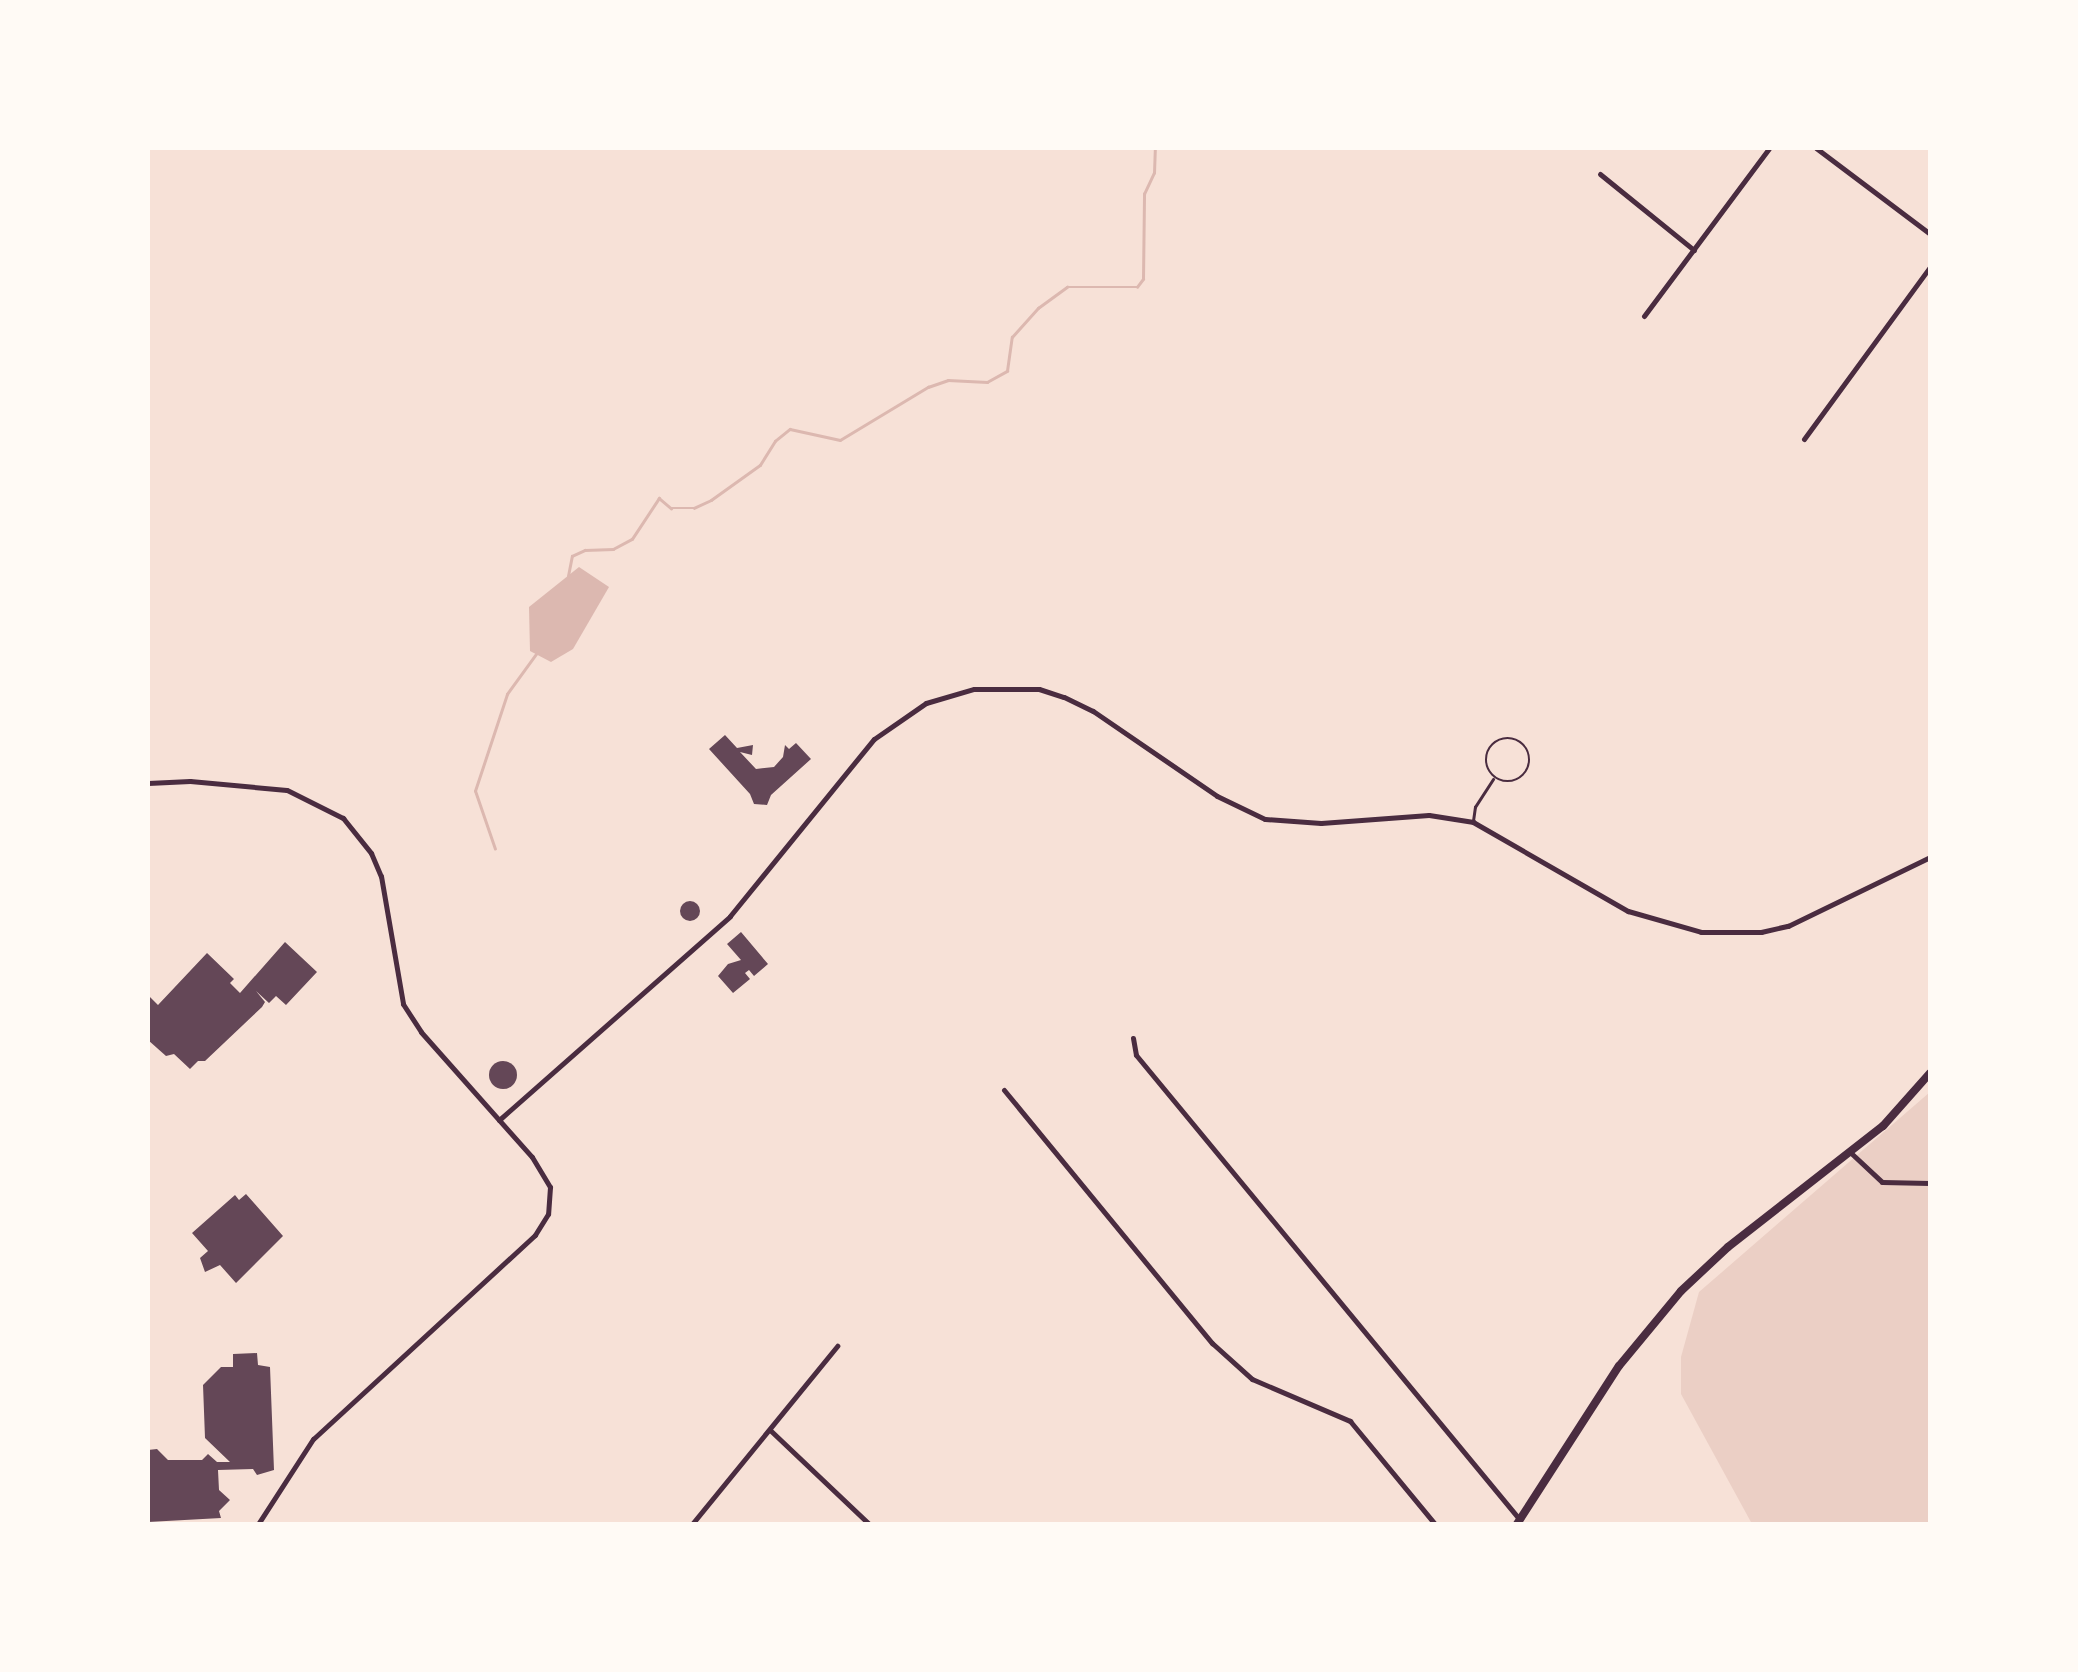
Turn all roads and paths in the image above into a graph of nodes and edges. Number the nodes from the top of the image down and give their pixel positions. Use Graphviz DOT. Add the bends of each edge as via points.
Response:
graph roads {
  1 [pos="1769,148"];
  2 [pos="1816,148"];
  3 [pos="1600,174"];
  4 [pos="1930,234"];
  5 [pos="1694,250"];
  6 [pos="1930,267"];
  7 [pos="1644,316"];
  8 [pos="1804,438"];
  9 [pos="1494,777"];
  10 [pos="148,783"];
  11 [pos="1473,822"];
  12 [pos="1930,857"];
  13 [pos="1133,1038"];
  14 [pos="1930,1074"];
  15 [pos="1004,1090"];
  16 [pos="499,1120"];
  17 [pos="1851,1153"];
  18 [pos="1930,1183"];
  19 [pos="837,1346"];
  20 [pos="769,1429"];
  21 [pos="1518,1522"];
  22 [pos="258,1524"];
  23 [pos="692,1524"];
  24 [pos="868,1524"];
  25 [pos="1434,1524"];
  1 -- 5 [label="street"];
  2 -- 4 [label="street"];
  3 -- 5 [label="street"];
  5 -- 7 [label="street"];
  6 -- 8 [label="street"];
  9 -- 9 [label="lane" via="1508,782 1528,772 1531,757 1524,744 1511,738 1491,746 1486,758"];
  9 -- 11 [label="lane"];
  10 -- 16 [label="street" via="287,790 343,818 381,876 403,1004"];
  11 -- 12 [label="street" via="1628,912 1701,932 1788,926"];
  11 -- 16 [label="street" via="1428,815 1321,824 1265,818 1217,796 1064,697 1002,686 948,694 874,739 730,916"];
  13 -- 21 [label="street" via="1136,1056"];
  14 -- 17 [label="main road"];
  15 -- 25 [label="street" via="1212,1344 1252,1379 1350,1422"];
  16 -- 22 [label="street" via="550,1187 543,1226 313,1438"];
  17 -- 18 [label="street" via="1882,1182"];
  17 -- 21 [label="main road" via="1680,1291 1619,1366"];
  19 -- 20 [label="street"];
  20 -- 23 [label="street"];
  20 -- 24 [label="street"];
}
